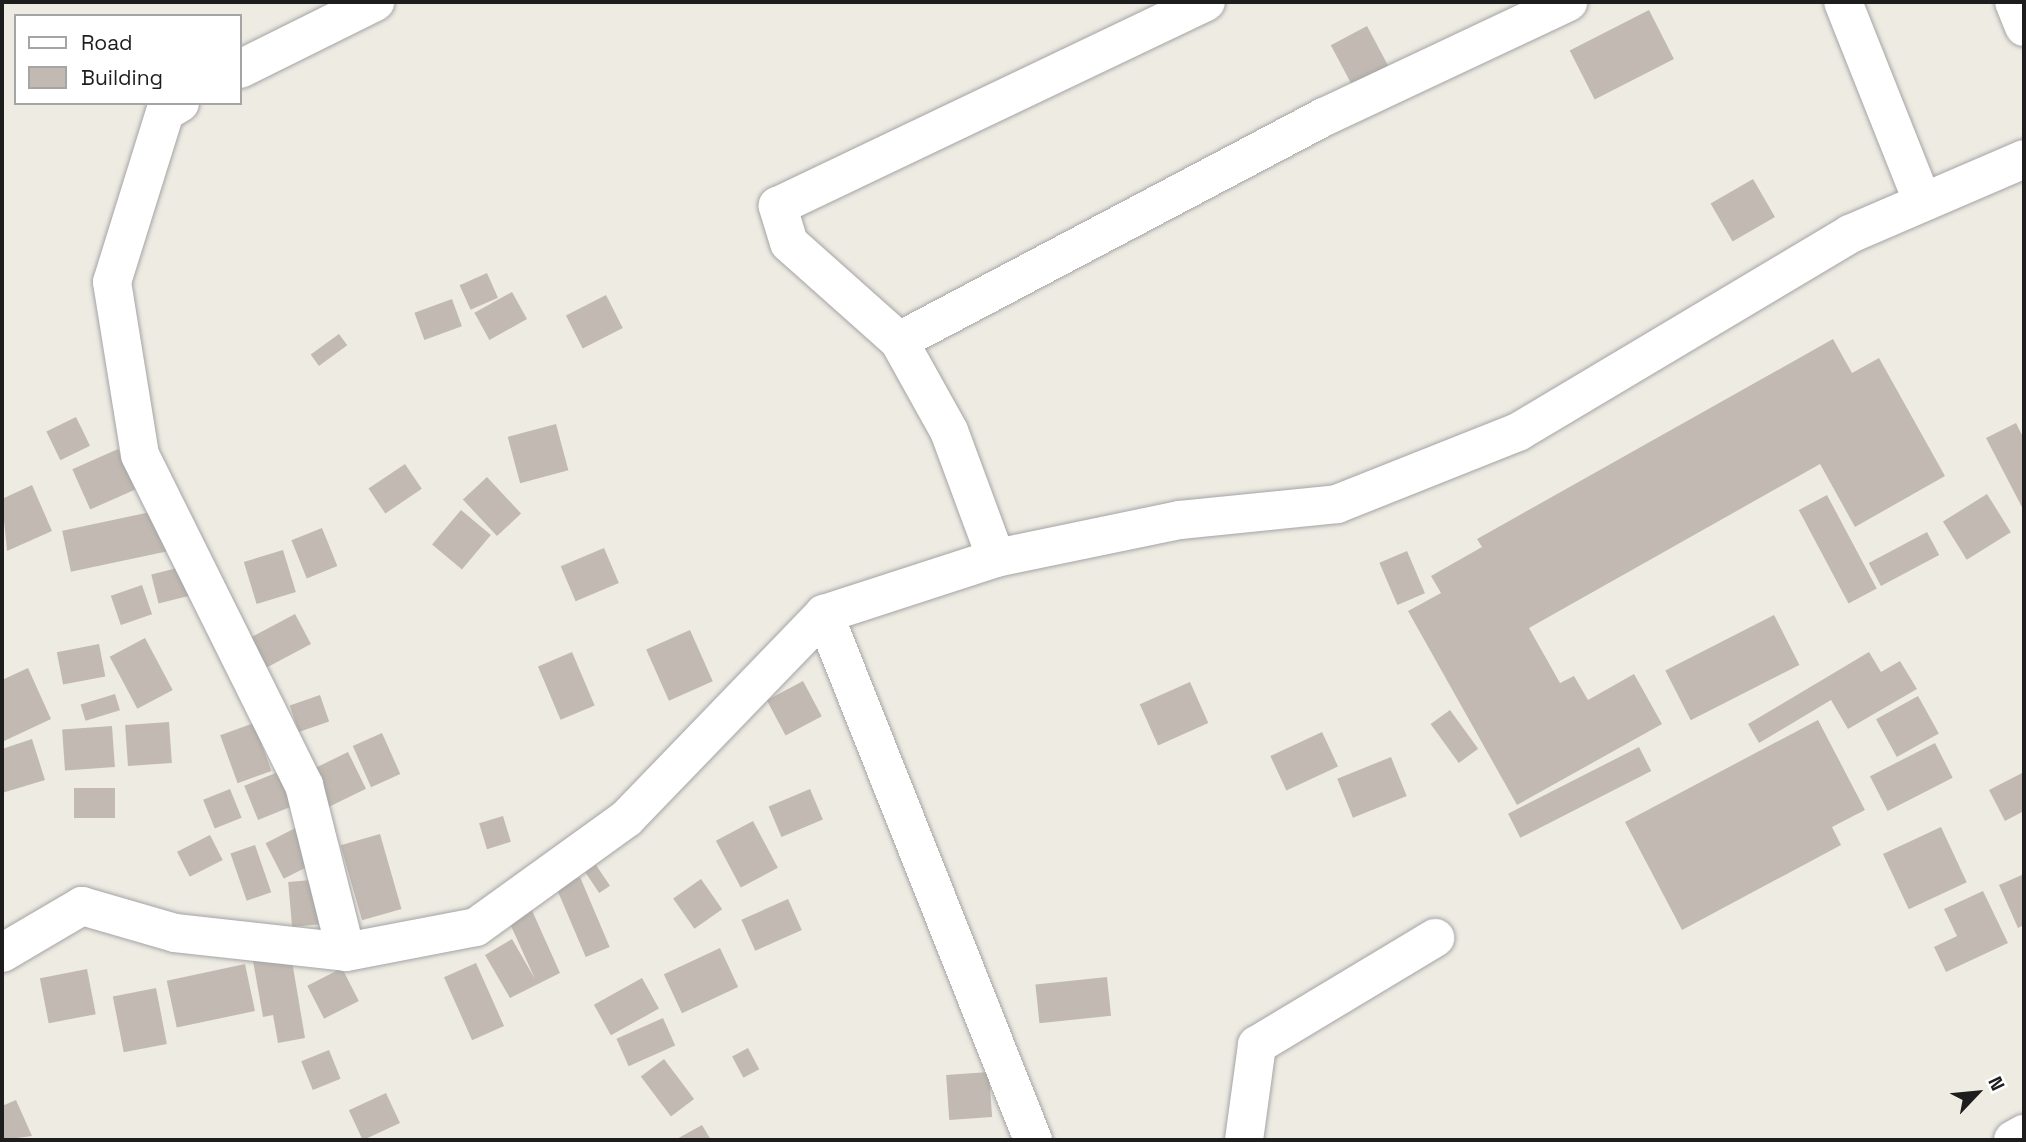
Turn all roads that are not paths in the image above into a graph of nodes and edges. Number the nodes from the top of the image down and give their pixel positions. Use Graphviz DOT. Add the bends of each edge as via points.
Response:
graph roads {
  1 [pos="375,2"];
  2 [pos="1206,2"];
  3 [pos="1568,2"];
  4 [pos="1843,2"];
  5 [pos="2014,2"];
  6 [pos="2024,27"];
  7 [pos="242,68"];
  8 [pos="177,105"];
  9 [pos="2024,159"];
  10 [pos="1922,201"];
  11 [pos="899,341"];
  12 [pos="996,558"];
  13 [pos="824,614"];
  14 [pos="1435,938"];
  15 [pos="346,951"];
  16 [pos="2,953"];
  17 [pos="2024,1135"];
  18 [pos="1033,1140"];
  19 [pos="1244,1140"];
  20 [pos="2013,1140"];
  1 -- 7 [label="street"];
  2 -- 11 [label="street" via="778,206 789,243"];
  3 -- 11 [label="street" via="1324,117"];
  4 -- 10 [label="street"];
  5 -- 6 [label="street"];
  8 -- 15 [label="street" via="165,112 112,282 140,455 304,785"];
  9 -- 10 [label="street"];
  10 -- 12 [label="street" via="1850,234 1518,432 1337,504 1180,520"];
  11 -- 12 [label="street" via="949,431"];
  12 -- 13 [label="street"];
  13 -- 15 [label="street" via="627,818 477,927"];
  13 -- 18 [label="street"];
  14 -- 19 [label="street" via="1257,1045"];
  15 -- 16 [label="street" via="175,933 82,906"];
  17 -- 20 [label="street"];
}
